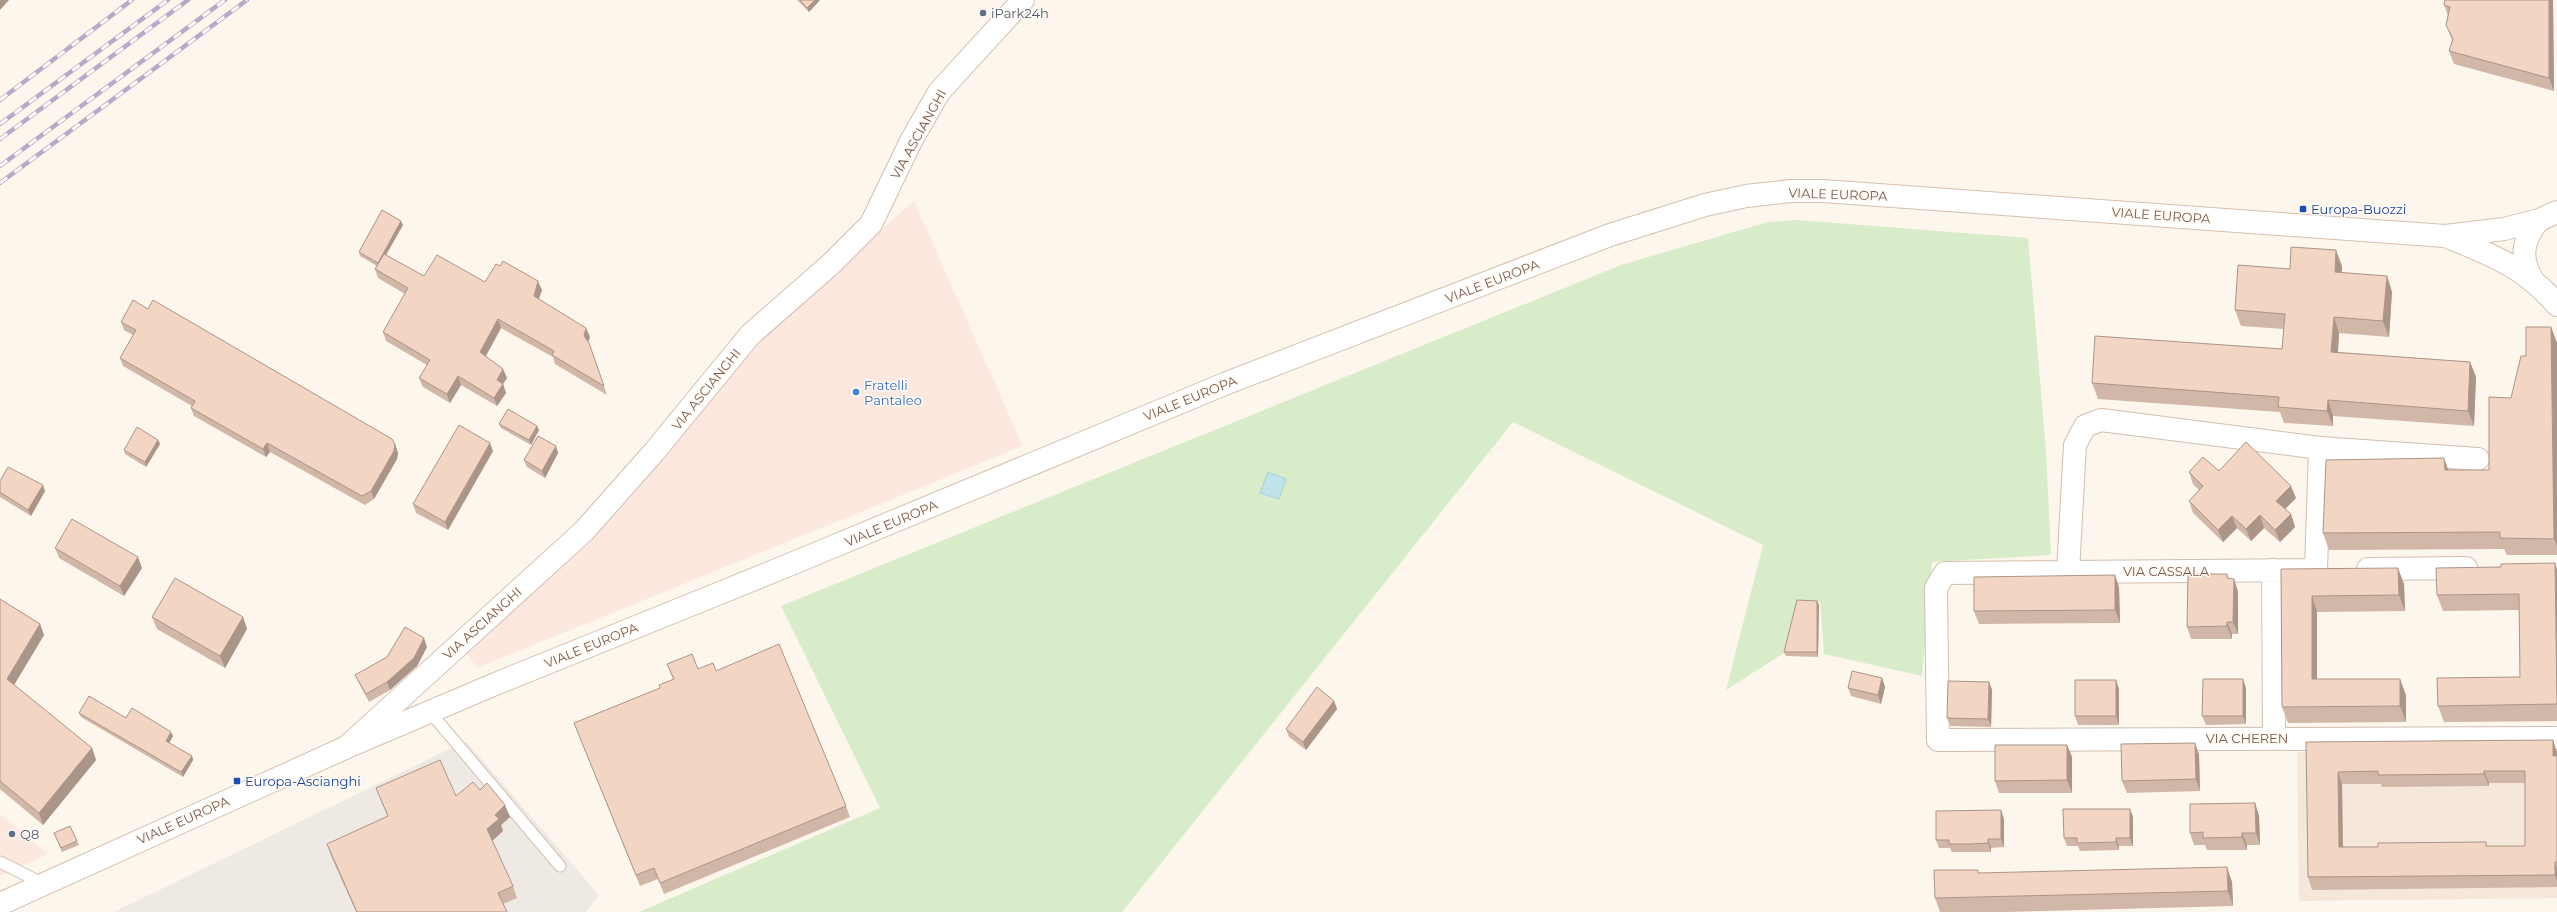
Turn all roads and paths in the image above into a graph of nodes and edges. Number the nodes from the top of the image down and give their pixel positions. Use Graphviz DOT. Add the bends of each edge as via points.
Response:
graph roads {
  1 [pos="1023,0"];
  2 [pos="2551,212"];
  3 [pos="2445,236"];
  4 [pos="2548,293"];
  5 [pos="2320,448"];
  6 [pos="2478,459"];
  7 [pos="2487,568"];
  8 [pos="2273,570"];
  9 [pos="2316,570"];
  10 [pos="2068,572"];
  11 [pos="430,712"];
  12 [pos="2274,737"];
  13 [pos="2557,738"];
  14 [pos="1938,740"];
  15 [pos="347,747"];
  16 [pos="0,862"];
  17 [pos="560,866"];
  18 [pos="42,883"];
  19 [pos="0,904"];
  1 -- 15 [label="street, VIA ASCIANGHI" via="939,92 911,141 871,224 831,264 750,335 654,452 584,530"];
  2 -- 3 [label="street" via="2504,229"];
  2 -- 4 [label="street" via="2530,230 2524,244 2523,258 2526,270"];
  3 -- 4 [label="street" via="2499,257"];
  3 -- 11 [label="street, VIALE EUROPA" via="1823,191 1791,191 1746,196 1705,205 1610,236 1227,383"];
  5 -- 6 [label="street"];
  5 -- 9 [label="street"];
  5 -- 10 [label="street" via="2101,420 2085,426 2075,445"];
  7 -- 9 [label="street, VIA CASSALA"];
  8 -- 9 [label="street, VIA CASSALA"];
  8 -- 10 [label="street, VIA CASSALA"];
  8 -- 12 [label="street"];
  10 -- 14 [label="street, VIA CASSALA" via="1945,573 1936,588"];
  11 -- 15 [label="street, VIALE EUROPA"];
  11 -- 17 [label="lane"];
  12 -- 13 [label="street, VIA CHEREN"];
  12 -- 14 [label="street, VIA CHEREN"];
  15 -- 18 [label="street, VIALE EUROPA"];
  16 -- 18 [label="lane"];
  18 -- 19 [label="street, VIALE EUROPA"];
}
